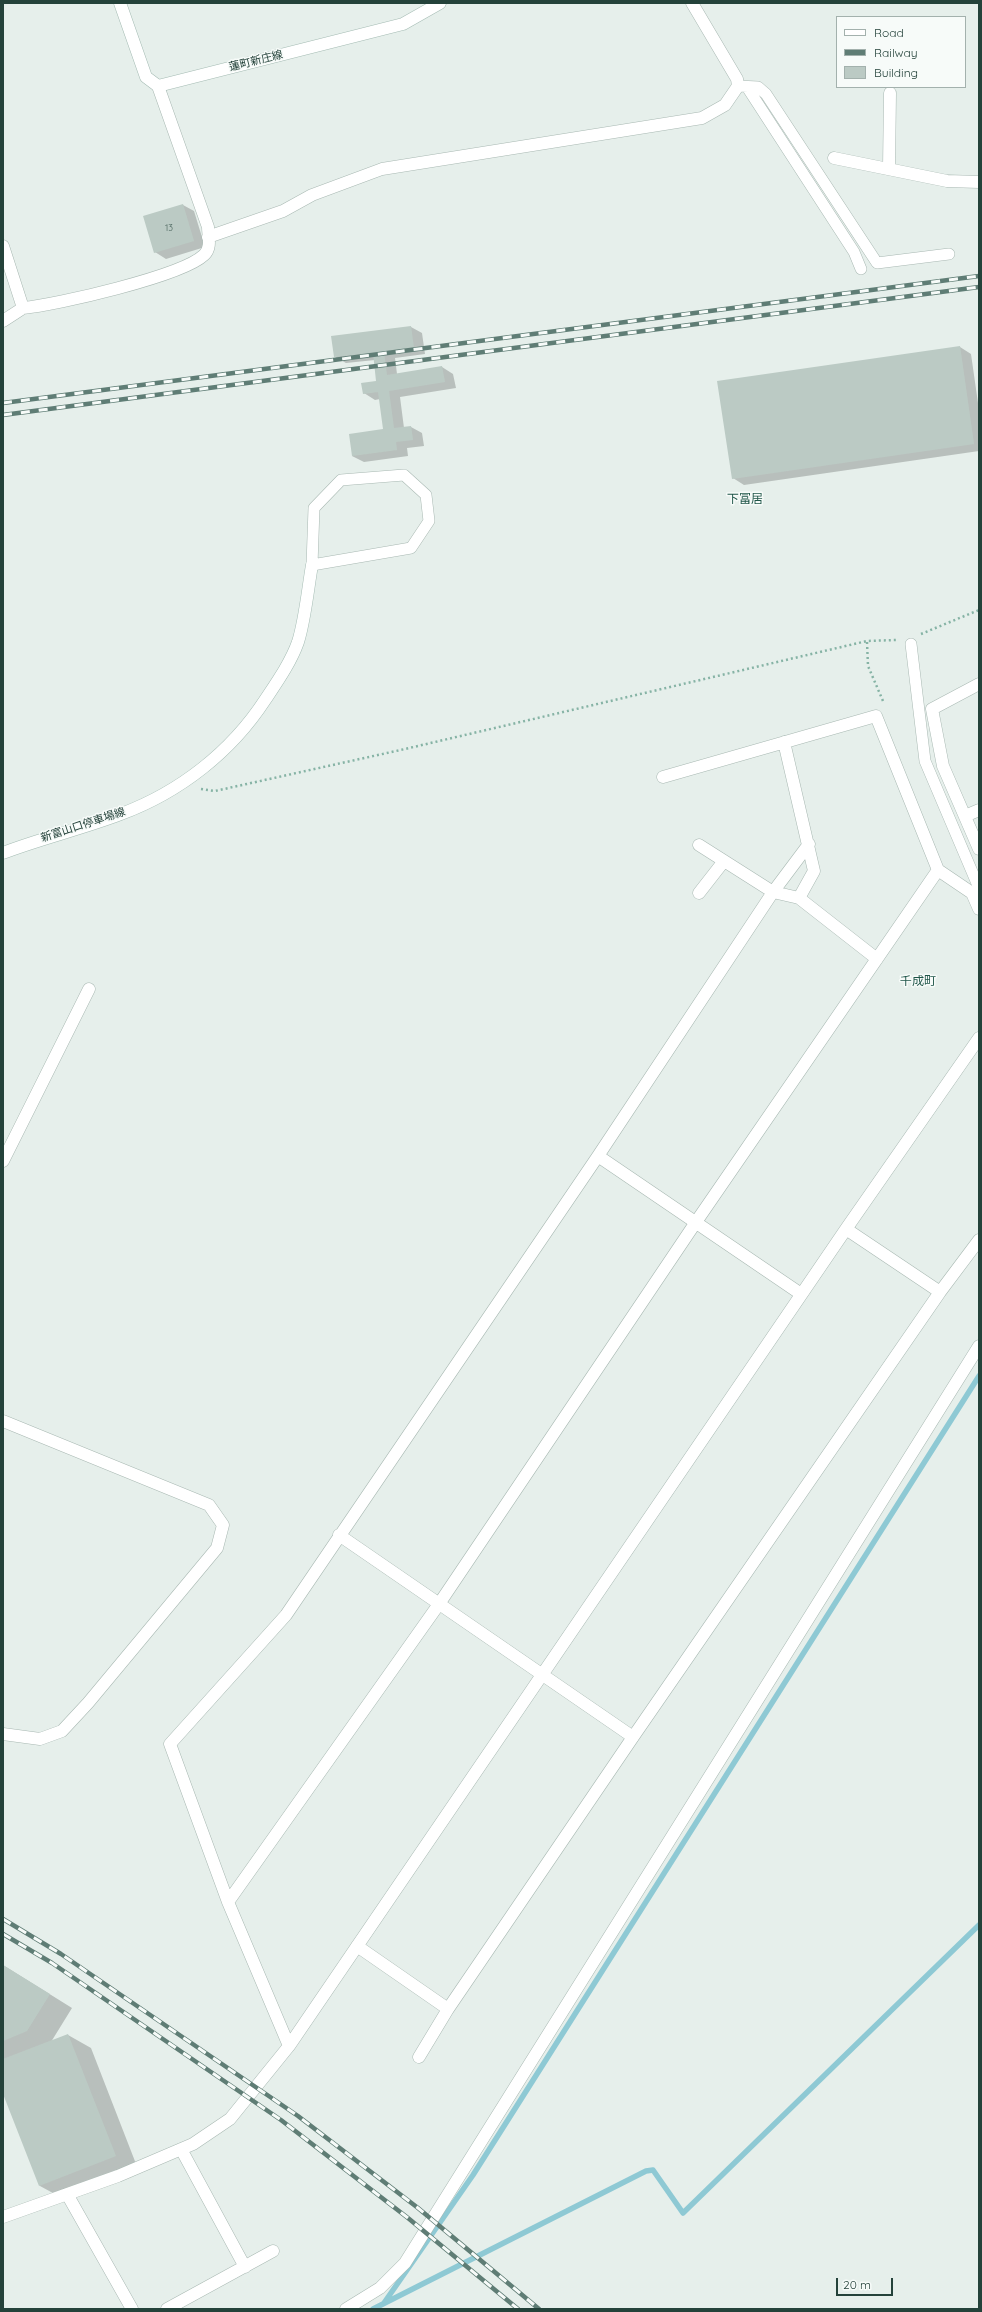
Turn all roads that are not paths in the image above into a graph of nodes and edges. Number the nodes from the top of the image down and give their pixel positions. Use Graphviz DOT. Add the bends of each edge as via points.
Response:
graph roads {
  1 [pos="120,3"];
  2 [pos="440,3"];
  3 [pos="692,3"];
  4 [pos="158,86"];
  5 [pos="742,86"];
  6 [pos="890,93"];
  7 [pos="834,158"];
  8 [pos="889,168"];
  9 [pos="979,182"];
  10 [pos="208,238"];
  11 [pos="3,246"];
  12 [pos="949,254"];
  13 [pos="861,269"];
  14 [pos="23,308"];
  15 [pos="3,321"];
  16 [pos="312,565"];
  17 [pos="910,640"];
  18 [pos="979,684"];
  19 [pos="784,742"];
  20 [pos="663,778"];
  21 [pos="979,810"];
  22 [pos="965,816"];
  23 [pos="809,844"];
  24 [pos="699,845"];
  25 [pos="979,849"];
  26 [pos="3,853"];
  27 [pos="724,861"];
  28 [pos="938,870"];
  29 [pos="979,888"];
  30 [pos="773,892"];
  31 [pos="699,893"];
  32 [pos="799,898"];
  33 [pos="979,909"];
  34 [pos="877,959"];
  35 [pos="89,988"];
  36 [pos="979,1038"];
  37 [pos="598,1156"];
  38 [pos="3,1161"];
  39 [pos="696,1222"];
  40 [pos="846,1229"];
  41 [pos="979,1240"];
  42 [pos="940,1292"];
  43 [pos="802,1294"];
  44 [pos="979,1346"];
  45 [pos="3,1421"];
  46 [pos="339,1535"];
  47 [pos="439,1604"];
  48 [pos="542,1674"];
  49 [pos="3,1734"];
  50 [pos="633,1737"];
  51 [pos="228,1902"];
  52 [pos="357,1946"];
  53 [pos="448,2009"];
  54 [pos="289,2046"];
  55 [pos="419,2057"];
  56 [pos="182,2149"];
  57 [pos="66,2194"];
  58 [pos="3,2217"];
  59 [pos="273,2251"];
  60 [pos="245,2267"];
  61 [pos="132,2309"];
  62 [pos="168,2309"];
  63 [pos="346,2309"];
  1 -- 4 [label="street" via="146,77"];
  2 -- 4 [label="street, 蓮町新庄線" via="403,24"];
  3 -- 5 [label="street"];
  4 -- 10 [label="street" via="208,227"];
  5 -- 10 [label="street" via="725,105 702,118 382,169 312,195 283,211"];
  5 -- 12 [label="lane" via="758,87 766,94 877,263"];
  5 -- 13 [label="lane" via="854,252"];
  6 -- 8 [label="street"];
  7 -- 8 [label="street"];
  8 -- 9 [label="street" via="947,181"];
  10 -- 14 [label="street" via="209,246 204,256 176,270 43,306"];
  11 -- 14 [label="street"];
  14 -- 15 [label="street"];
  16 -- 16 [label="lane" via="314,508 341,480 404,475 426,495 429,521 411,548"];
  16 -- 26 [label="street, 新富山口停車場線" via="298,642 251,722 215,759 179,786 122,814 48,836"];
  17 -- 29 [label="lane" via="925,761"];
  18 -- 22 [label="street" via="932,709 943,766"];
  19 -- 20 [label="street"];
  19 -- 23 [label="street"];
  19 -- 28 [label="street" via="876,716"];
  21 -- 22 [label="street"];
  22 -- 25 [label="street"];
  23 -- 30 [label="street"];
  23 -- 32 [label="street" via="814,871"];
  24 -- 27 [label="street"];
  27 -- 30 [label="street"];
  27 -- 31 [label="street"];
  28 -- 33 [label="street" via="972,893"];
  28 -- 34 [label="street"];
  30 -- 32 [label="street"];
  30 -- 37 [label="street"];
  32 -- 34 [label="street"];
  34 -- 39 [label="street"];
  35 -- 38 [label="street"];
  36 -- 40 [label="street"];
  37 -- 39 [label="street"];
  37 -- 46 [label="street"];
  39 -- 43 [label="street"];
  39 -- 47 [label="street"];
  40 -- 42 [label="street"];
  40 -- 43 [label="street"];
  41 -- 42 [label="street"];
  42 -- 50 [label="street"];
  43 -- 48 [label="street"];
  44 -- 63 [label="street" via="404,2263 380,2288"];
  45 -- 49 [label="street" via="209,1505 223,1525 217,1548 62,1731 40,1739"];
  46 -- 47 [label="street"];
  46 -- 51 [label="street" via="286,1615 170,1744"];
  47 -- 48 [label="street"];
  47 -- 51 [label="street"];
  48 -- 50 [label="street"];
  48 -- 52 [label="street"];
  50 -- 53 [label="street"];
  51 -- 54 [label="street"];
  52 -- 53 [label="street"];
  52 -- 54 [label="street"];
  53 -- 55 [label="street"];
  54 -- 56 [label="street" via="230,2119"];
  56 -- 57 [label="street" via="118,2176"];
  56 -- 60 [label="street"];
  57 -- 58 [label="street"];
  57 -- 61 [label="street"];
  59 -- 60 [label="street"];
  60 -- 62 [label="street"];
}
